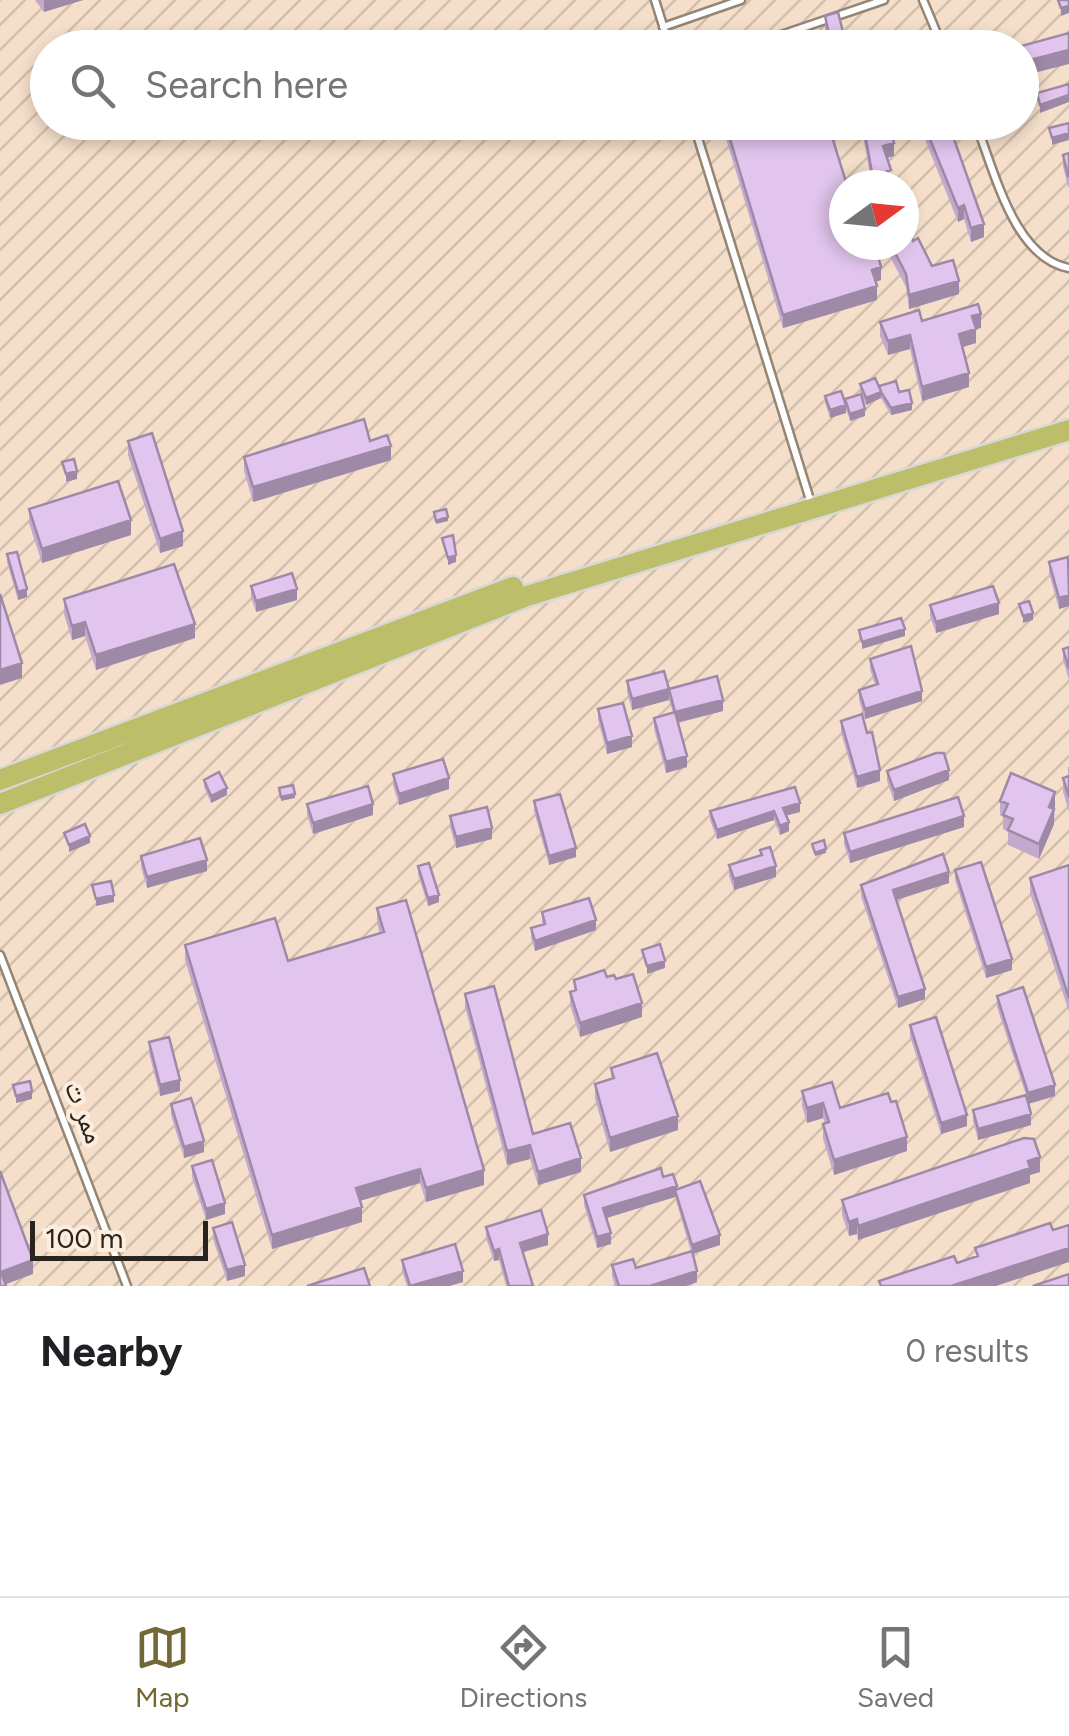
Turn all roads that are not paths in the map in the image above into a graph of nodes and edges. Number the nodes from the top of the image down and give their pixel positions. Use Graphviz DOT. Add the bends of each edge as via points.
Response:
graph roads {
  1 [pos="655,0"];
  2 [pos="741,0"];
  3 [pos="884,0"];
  4 [pos="923,0"];
  5 [pos="663,27"];
  6 [pos="664,30"];
  7 [pos="796,30"];
  8 [pos="936,30"];
  9 [pos="699,140"];
  10 [pos="982,140"];
  11 [pos="1069,268"];
  12 [pos="1069,416"];
  13 [pos="1069,430"];
  14 [pos="810,502"];
  15 [pos="0,780"];
  16 [pos="0,804"];
  17 [pos="0,955"];
  18 [pos="127,1286"];
  1 -- 5 [label="lane"];
  2 -- 5 [label="lane"];
  3 -- 7 [label="lane"];
  4 -- 8 [label="lane"];
  5 -- 6 [label="lane"];
  9 -- 14 [label="lane"];
  10 -- 11 [label="lane" via="1020,230 1041,257"];
  12 -- 14 [label="highway"];
  13 -- 14 [label="highway"];
  14 -- 15 [label="highway" via="456,605"];
  14 -- 16 [label="highway" via="456,621"];
  17 -- 18 [label="lane, ممر ت"];
}
